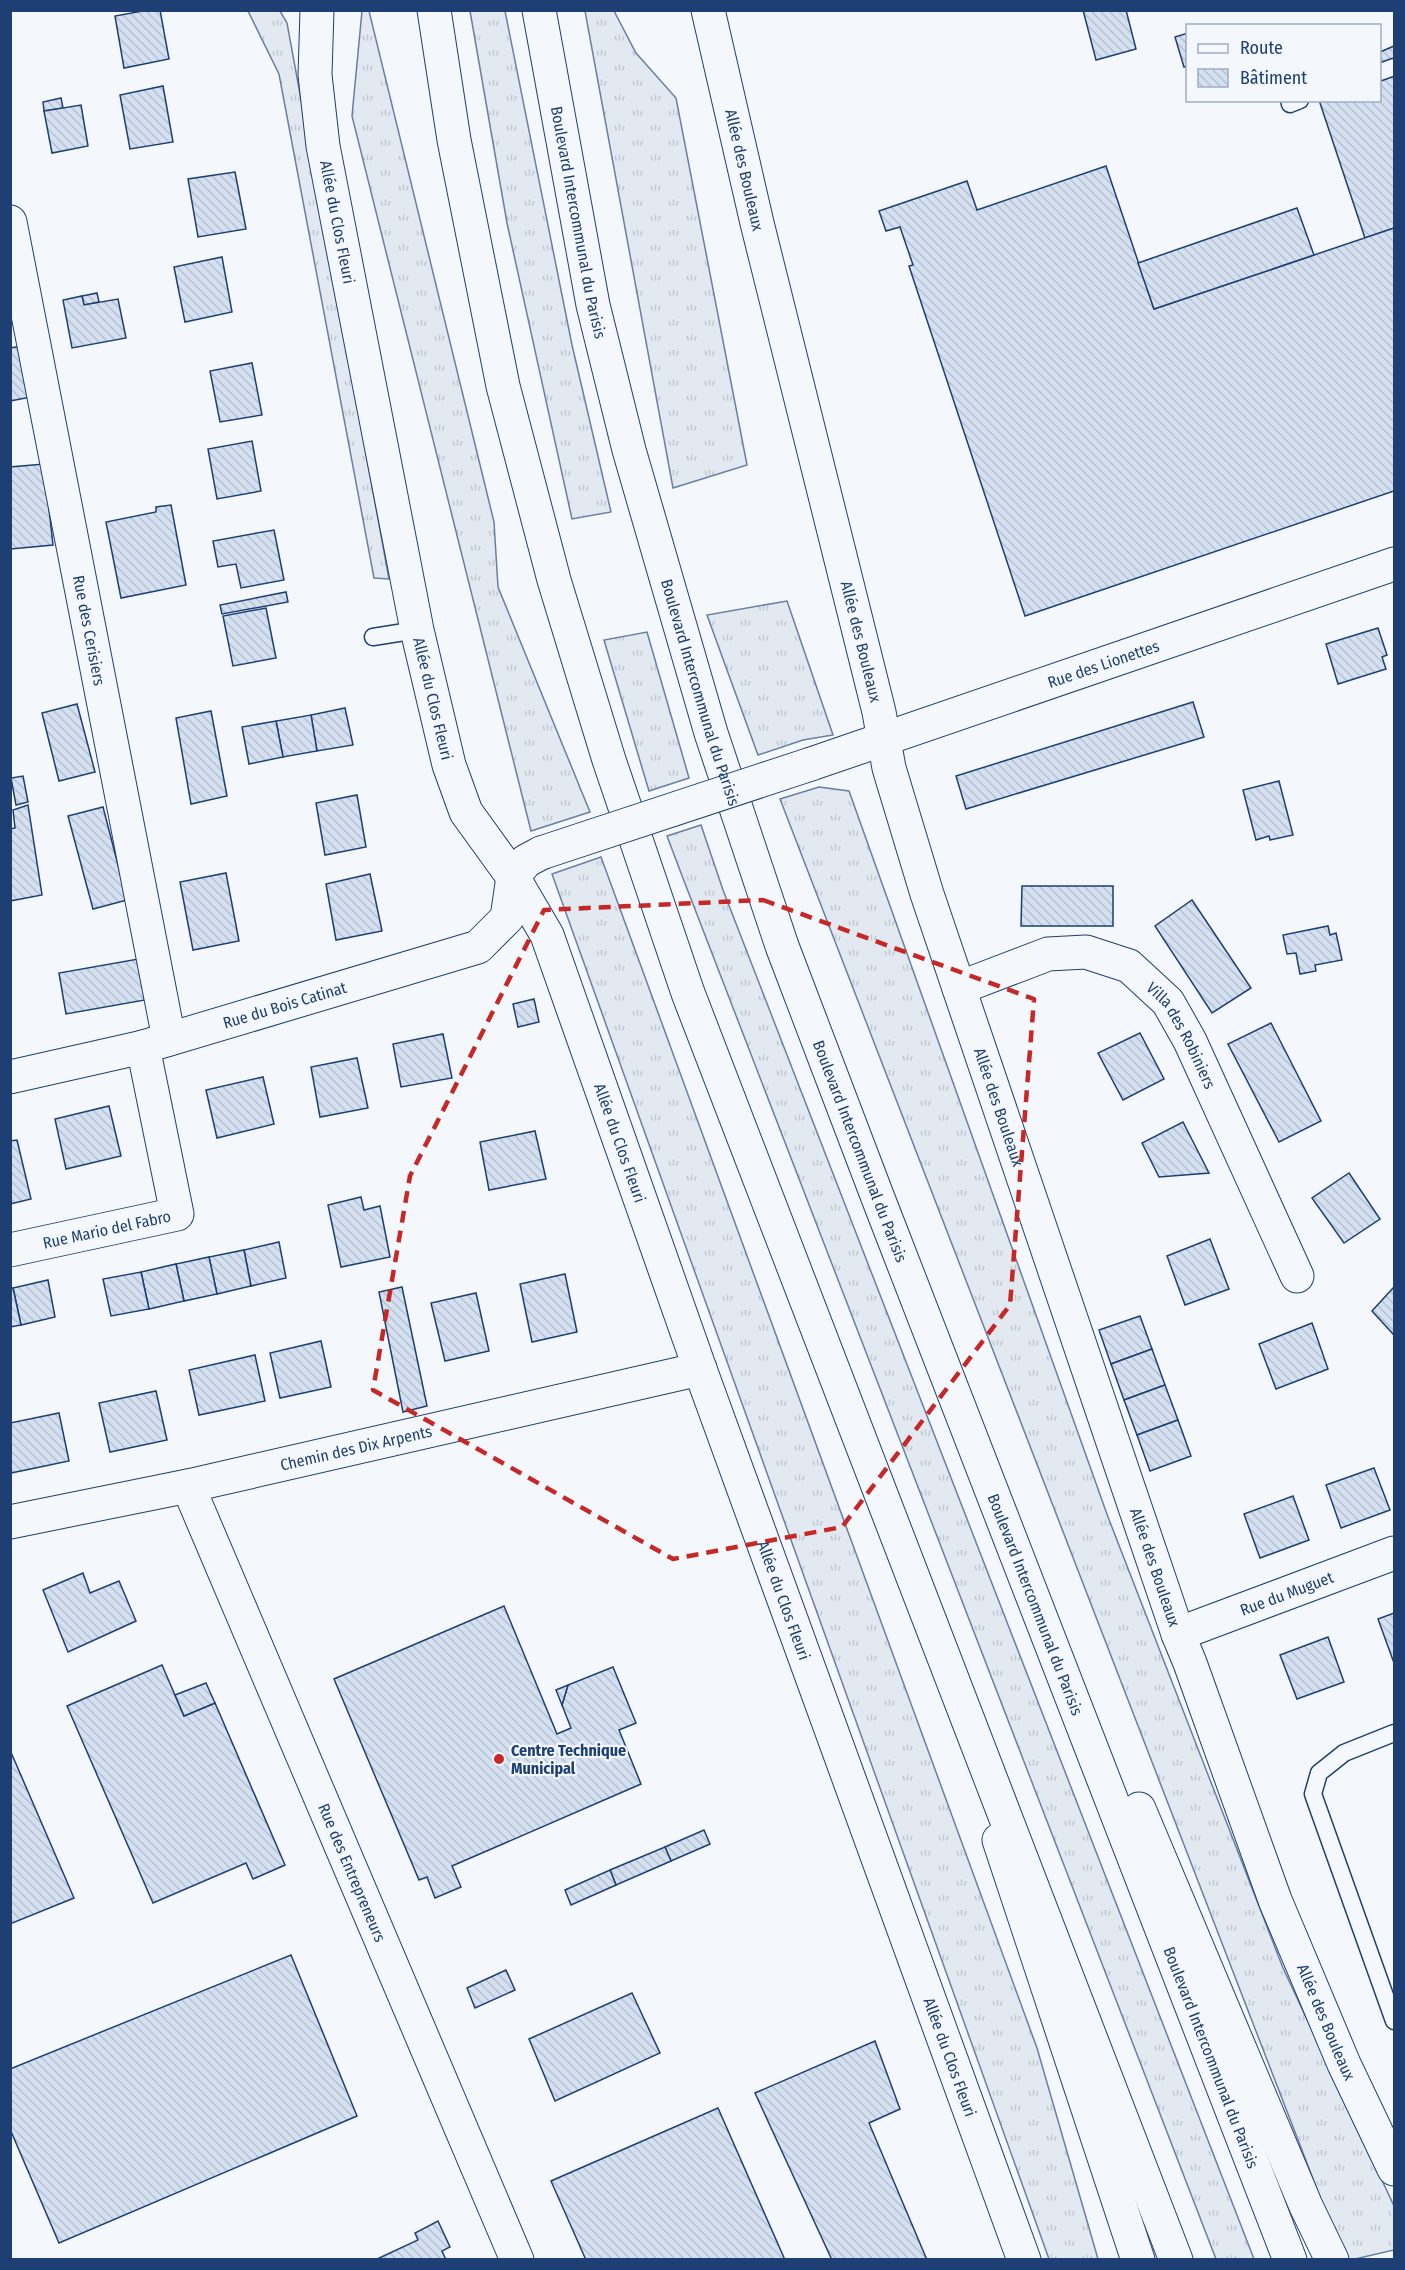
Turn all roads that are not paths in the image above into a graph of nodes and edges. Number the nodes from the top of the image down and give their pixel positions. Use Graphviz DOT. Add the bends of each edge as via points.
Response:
graph roads {
  1 [pos="317,10"];
  2 [pos="434,10"];
  3 [pos="539,10"];
  4 [pos="708,10"];
  5 [pos="10,222"];
  6 [pos="1395,564"];
  7 [pos="417,630"];
  8 [pos="374,637"];
  9 [pos="885,737"];
  10 [pos="513,877"];
  11 [pos="959,988"];
  12 [pos="156,1043"];
  13 [pos="10,1077"];
  14 [pos="878,1198"];
  15 [pos="10,1250"];
  16 [pos="1297,1276"];
  17 [pos="700,1369"];
  18 [pos="188,1486"];
  19 [pos="10,1522"];
  20 [pos="1395,1553"];
  21 [pos="909,1570"];
  22 [pos="1178,1634"];
  23 [pos="1395,1733"];
  24 [pos="1395,2021"];
  25 [pos="1395,2169"];
  26 [pos="517,2259"];
  27 [pos="1024,2259"];
  28 [pos="1138,2259"];
  29 [pos="1176,2259"];
  30 [pos="1290,2259"];
  31 [pos="1332,2259"];
  1 -- 7 [label="main road, Allée du Clos Fleuri" via="315,75 323,146"];
  2 -- 21 [label="main road" via="454,140 504,386 554,580 609,760 688,993"];
  3 -- 14 [label="main road, Boulevard Intercommunal du Parisis" via="593,305 668,590 782,946"];
  4 -- 9 [label="main road, Allée des Bouleaux"];
  5 -- 12 [label="main road, Rue des Cerisiers"];
  6 -- 9 [label="main road, Rue des Lionettes"];
  7 -- 8 [label="lane"];
  7 -- 10 [label="main road, Allée du Clos Fleuri" via="449,765 466,812"];
  9 -- 10 [label="main road, Rue des Lionettes, bridge" via="540,852"];
  9 -- 11 [label="main road, Allée des Bouleaux" via="889,768"];
  10 -- 12 [label="main road, Rue du Bois Catinat" via="507,918 478,947"];
  10 -- 17 [label="main road, Allée du Clos Fleuri" via="547,935"];
  11 -- 16 [label="main road, Villa des Robiniers" via="1048,954 1086,952 1129,966 1168,1002 1190,1041"];
  11 -- 22 [label="main road, Allée des Bouleaux"];
  12 -- 13 [label="main road, Rue du Bois Catinat"];
  12 -- 15 [label="main road, Rue Mario del Fabro" via="177,1214"];
  14 -- 30 [label="main road, Boulevard Intercommunal du Parisis"];
  14 -- 31 [label="main road" via="1041,1574 1306,2206"];
  17 -- 18 [label="main road, Chemin des Dix Arpents"];
  17 -- 27 [label="main road, Allée du Clos Fleuri"];
  18 -- 19 [label="main road, Chemin des Dix Arpents"];
  18 -- 26 [label="main road, Rue des Entrepreneurs"];
  20 -- 22 [label="main road, Rue du Muguet"];
  21 -- 28 [label="main road"];
  21 -- 29 [label="main road"];
  22 -- 25 [label="main road, Allée des Bouleaux" via="1275,1900 1344,2064"];
  23 -- 24 [label="lane" via="1344,1753 1319,1773 1313,1794"];
}
